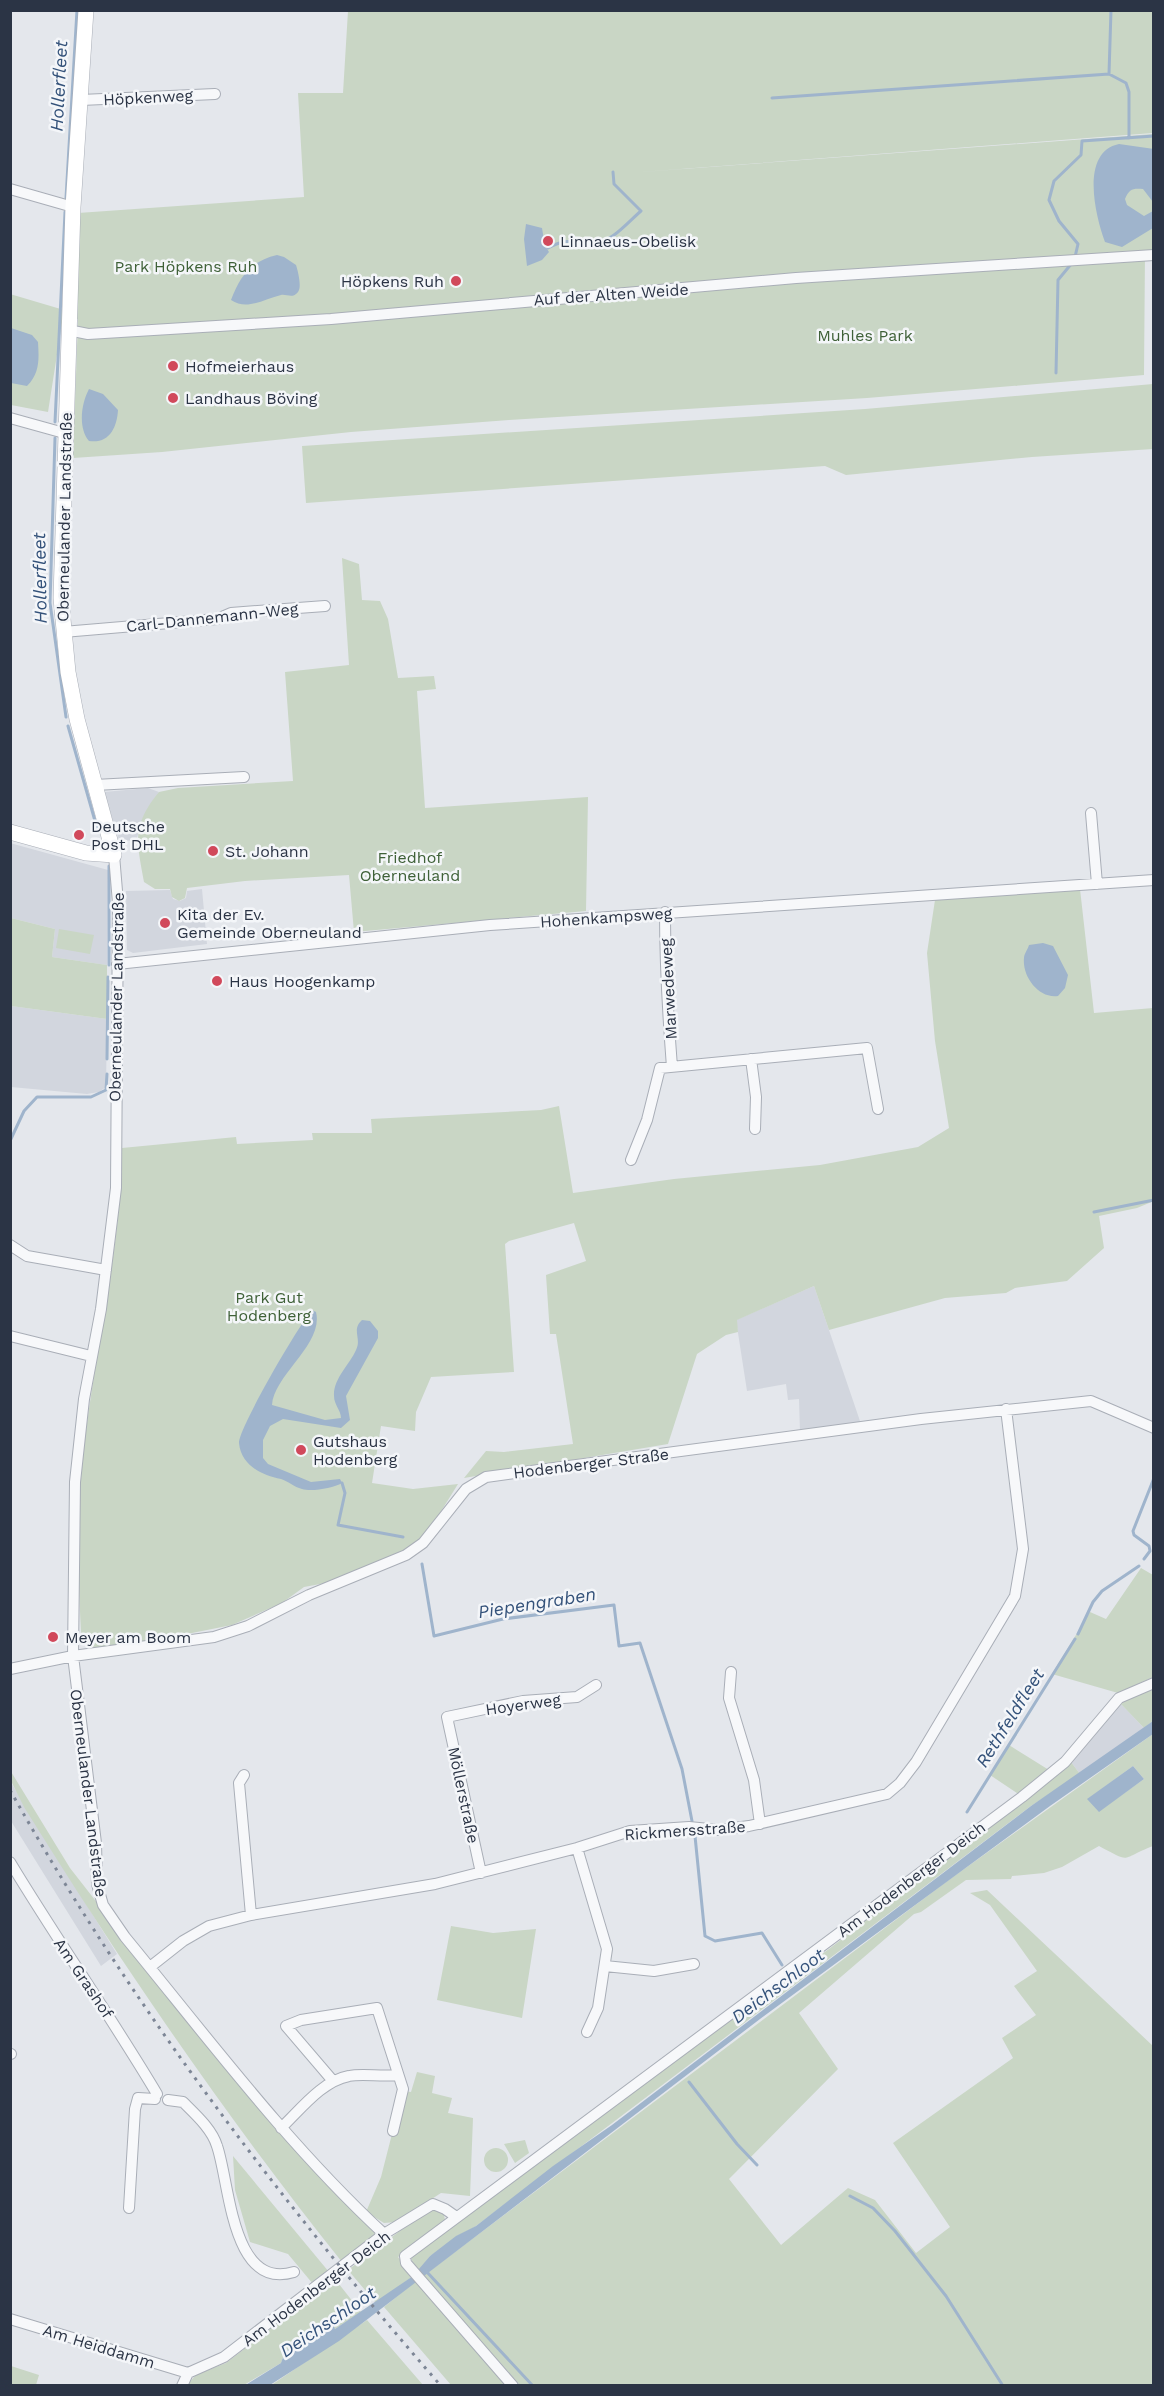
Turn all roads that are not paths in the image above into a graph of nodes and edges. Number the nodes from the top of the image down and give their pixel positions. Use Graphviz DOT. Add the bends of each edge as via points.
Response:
graph roads {
  1 [pos="86,10"];
  2 [pos="215,94"];
  3 [pos="81,100"];
  4 [pos="10,189"];
  5 [pos="73,207"];
  6 [pos="1154,255"];
  7 [pos="68,330"];
  8 [pos="10,418"];
  9 [pos="64,433"];
  10 [pos="324,606"];
  11 [pos="63,632"];
  12 [pos="244,777"];
  13 [pos="94,785"];
  14 [pos="1091,813"];
  15 [pos="10,832"];
  16 [pos="114,855"];
  17 [pos="1154,880"];
  18 [pos="1097,884"];
  19 [pos="665,912"];
  20 [pos="117,964"];
  21 [pos="751,1059"];
  22 [pos="672,1067"];
  23 [pos="878,1109"];
  24 [pos="755,1129"];
  25 [pos="631,1160"];
  26 [pos="10,1245"];
  27 [pos="106,1270"];
  28 [pos="10,1336"];
  29 [pos="92,1356"];
  30 [pos="1006,1409"];
  31 [pos="1154,1428"];
  32 [pos="73,1656"];
  33 [pos="10,1669"];
  34 [pos="731,1672"];
  35 [pos="1154,1683"];
  36 [pos="596,1685"];
  37 [pos="447,1717"];
  38 [pos="244,1775"];
  39 [pos="760,1824"];
  40 [pos="577,1848"];
  41 [pos="10,1862"];
  42 [pos="481,1873"];
  43 [pos="251,1915"];
  44 [pos="694,1964"];
  45 [pos="150,1966"];
  46 [pos="605,1966"];
  47 [pos="587,2032"];
  48 [pos="397,2075"];
  49 [pos="333,2081"];
  50 [pos="156,2096"];
  51 [pos="281,2128"];
  52 [pos="393,2131"];
  53 [pos="129,2208"];
  54 [pos="455,2216"];
  55 [pos="384,2234"];
  56 [pos="294,2272"];
  57 [pos="10,2319"];
  58 [pos="188,2373"];
  59 [pos="182,2385"];
  60 [pos="513,2385"];
  1 -- 3 [label="street, Oberneulander Landstraße"];
  2 -- 3 [label="street, Höpkenweg"];
  3 -- 5 [label="street, Oberneulander Landstraße"];
  4 -- 5 [label="street"];
  5 -- 7 [label="street, Oberneulander Landstraße"];
  6 -- 7 [label="street, Auf der Alten Weide" via="796,278 299,321 88,334"];
  7 -- 9 [label="street, Oberneulander Landstraße"];
  8 -- 9 [label="street"];
  9 -- 11 [label="street, Oberneulander Landstraße"];
  10 -- 11 [label="street, Carl-Dannemann-Weg"];
  11 -- 13 [label="street, Oberneulander Landstraße" via="77,718"];
  12 -- 13 [label="street"];
  13 -- 16 [label="street, Oberneulander Landstraße"];
  14 -- 18 [label="street"];
  15 -- 16 [label="street" via="86,853"];
  16 -- 20 [label="street, Oberneulander Landstraße"];
  17 -- 18 [label="street, Hohenkampsweg"];
  18 -- 19 [label="street, Hohenkampsweg"];
  19 -- 20 [label="street, Hohenkampsweg" via="463,927"];
  19 -- 22 [label="street, Marwedeweg" via="666,1004"];
  20 -- 27 [label="street, Oberneulander Landstraße" via="116,1188"];
  21 -- 22 [label="street"];
  21 -- 23 [label="street" via="867,1048"];
  21 -- 24 [label="street"];
  22 -- 25 [label="street" via="660,1068"];
  26 -- 27 [label="street" via="27,1256"];
  27 -- 29 [label="street, Oberneulander Landstraße"];
  28 -- 29 [label="street"];
  29 -- 32 [label="street, Oberneulander Landstraße" via="75,1482"];
  30 -- 31 [label="street, Hodenberger Straße" via="1091,1401"];
  30 -- 32 [label="street, Hodenberger Straße" via="486,1477 466,1489 423,1543 406,1555 309,1595 248,1626 214,1637"];
  30 -- 39 [label="street, Rickmersstraße" via="1023,1549 1015,1596 1001,1621 900,1783 886,1794"];
  32 -- 33 [label="street, Hodenberger Straße"];
  32 -- 45 [label="street, Oberneulander Landstraße" via="100,1896 119,1929"];
  34 -- 39 [label="street" via="729,1698 754,1780"];
  35 -- 54 [label="street, Am Hodenberger Deich" via="1119,1698 1065,1762 1022,1797"];
  36 -- 37 [label="street, Hoyerweg" via="577,1697 523,1701"];
  37 -- 42 [label="street, Möllerstraße"];
  38 -- 43 [label="street" via="239,1783"];
  39 -- 40 [label="street, Rickmersstraße" via="719,1830 689,1827 630,1831"];
  40 -- 42 [label="street, Rickmersstraße"];
  40 -- 46 [label="street" via="607,1949"];
  41 -- 50 [label="street, Am Grashof" via="108,2012"];
  42 -- 43 [label="street, Rickmersstraße"];
  43 -- 45 [label="street, Rickmersstraße" via="209,1926"];
  44 -- 46 [label="street" via="654,1971"];
  45 -- 51 [label="street, Oberneulander Landstraße"];
  46 -- 47 [label="street" via="598,2008"];
  48 -- 49 [label="street" via="350,2075"];
  48 -- 49 [label="street" via="377,2008 286,2025"];
  48 -- 52 [label="street" via="403,2089"];
  49 -- 51 [label="street"];
  50 -- 53 [label="street" via="138,2098 135,2109"];
  50 -- 56 [label="street" via="165,2092 168,2100 183,2102 217,2144 240,2241 249,2257 270,2273 283,2276"];
  51 -- 55 [label="street, Oberneulander Landstraße"];
  54 -- 55 [label="street, Am Hodenberger Deich" via="433,2204"];
  54 -- 60 [label="street, Am Hodenberger Deich" via="405,2256 406,2263"];
  55 -- 58 [label="street, Am Hodenberger Deich" via="250,2339 224,2357"];
  57 -- 58 [label="street, Am Heiddamm"];
  58 -- 59 [label="street"];
}
